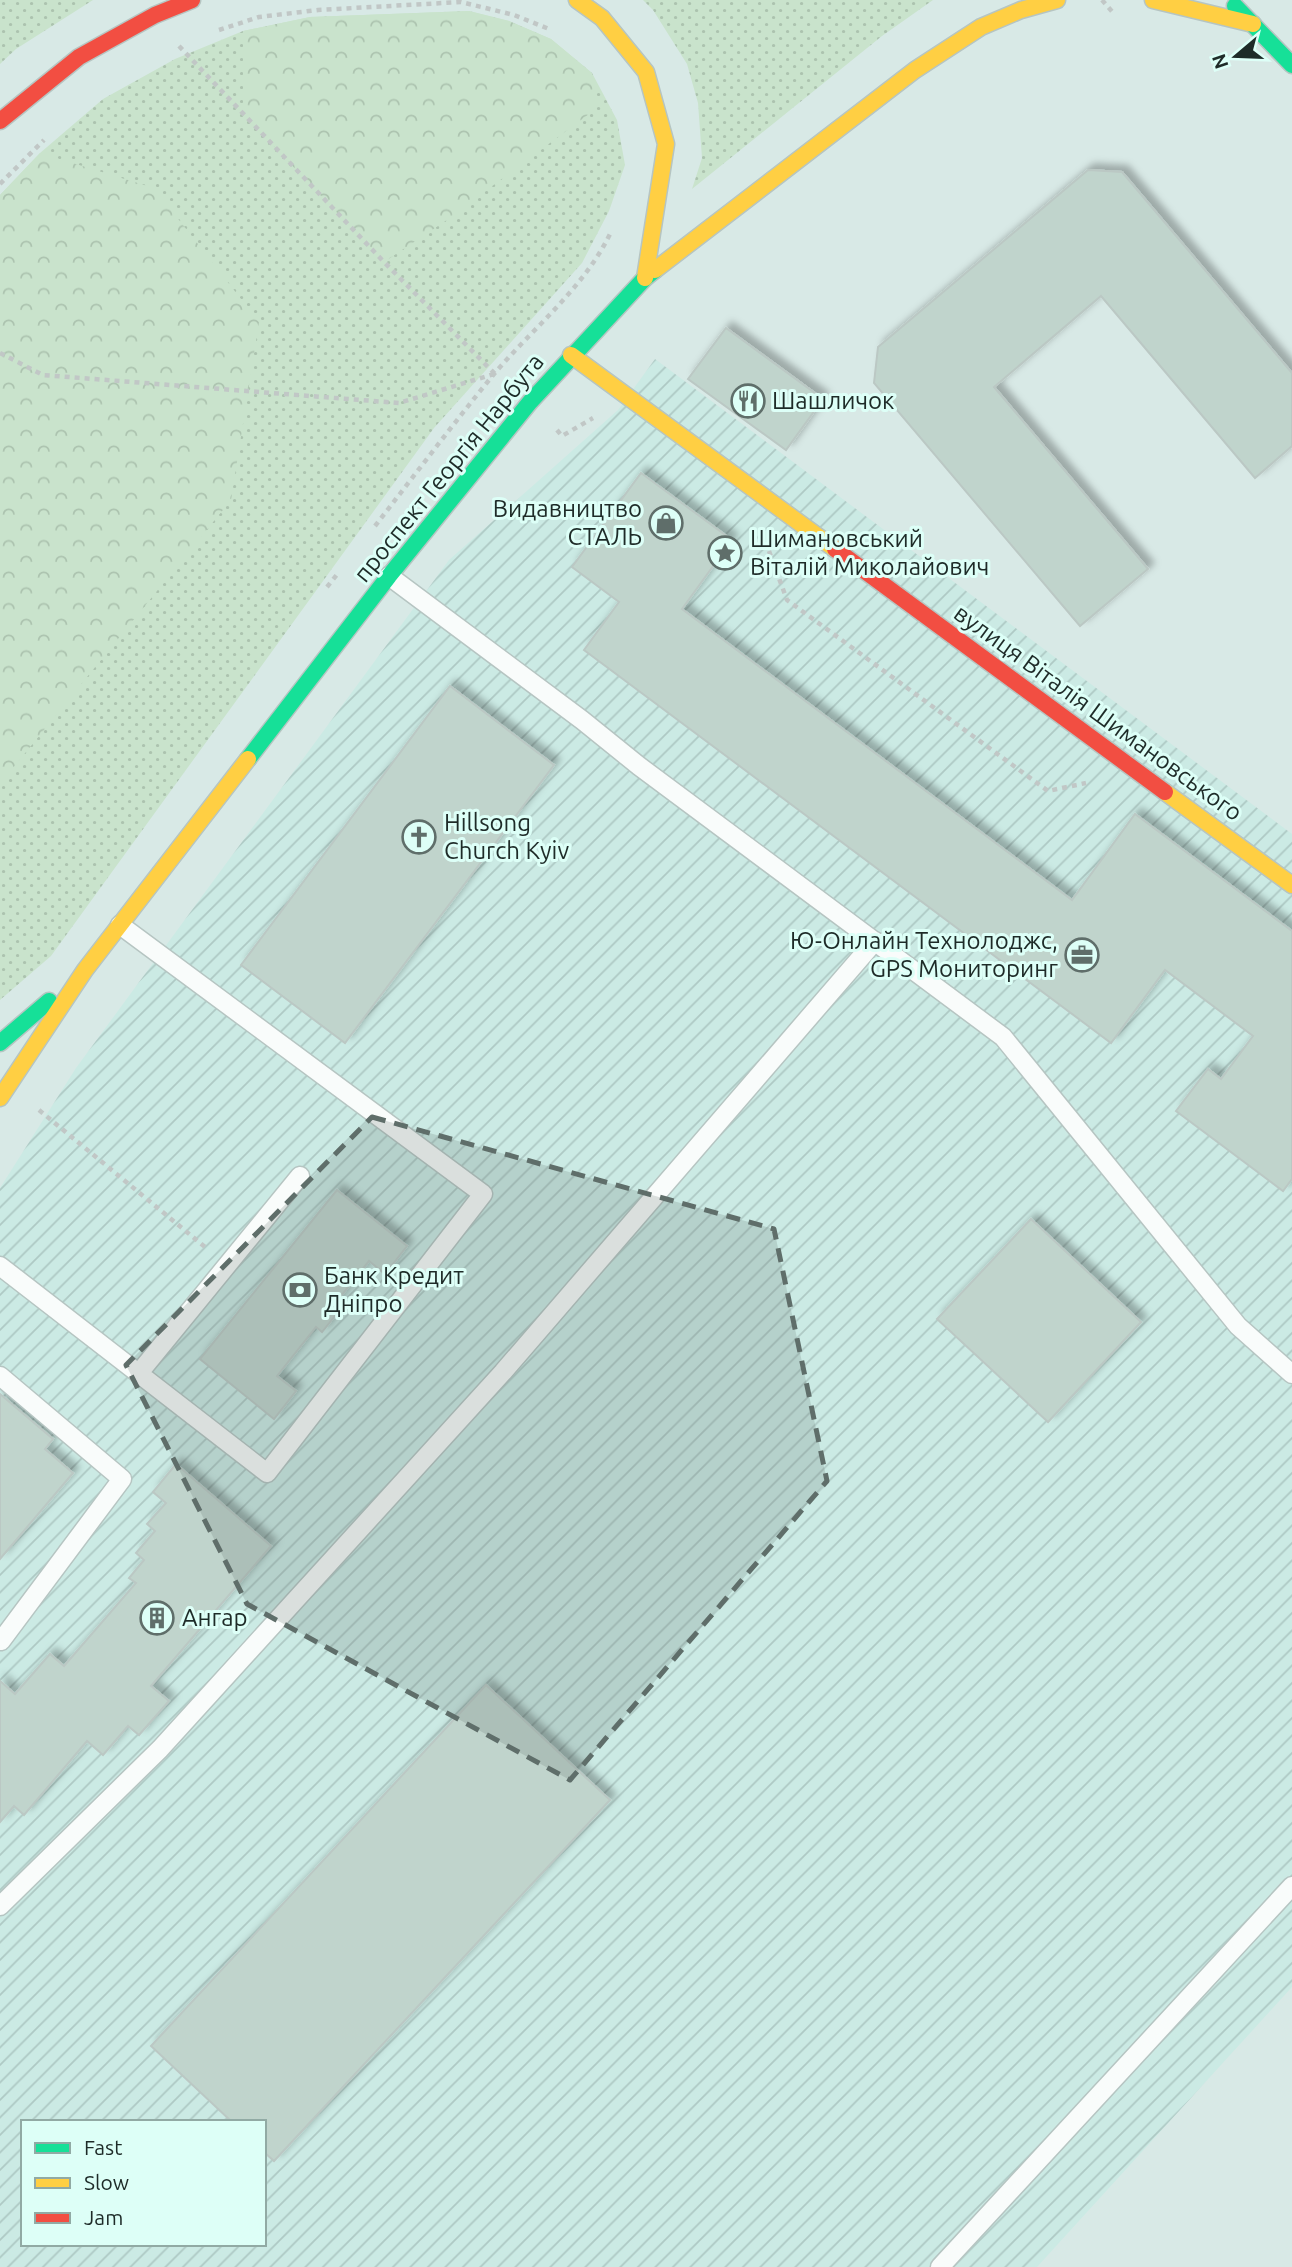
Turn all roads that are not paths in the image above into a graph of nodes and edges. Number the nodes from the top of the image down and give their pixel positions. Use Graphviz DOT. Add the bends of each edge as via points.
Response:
graph roads {
  1 [pos="192,0"];
  2 [pos="577,0"];
  3 [pos="1058,0"];
  4 [pos="1153,0"];
  5 [pos="1228,0"];
  6 [pos="1253,24"];
  7 [pos="1292,65"];
  8 [pos="0,121"];
  9 [pos="645,278"];
  10 [pos="571,355"];
  11 [pos="389,576"];
  12 [pos="1292,885"];
  13 [pos="120,925"];
  14 [pos="875,941"];
  15 [pos="85,970"];
  16 [pos="0,1043"];
  17 [pos="0,1098"];
  18 [pos="300,1176"];
  19 [pos="0,1266"];
  20 [pos="139,1373"];
  21 [pos="1292,1374"];
  22 [pos="0,1376"];
  23 [pos="1,1641"];
  24 [pos="1292,1886"];
  25 [pos="0,1906"];
  26 [pos="940,2267"];
  1 -- 8 [label="main road" via="79,57"];
  2 -- 9 [label="main road" via="602,19 646,72 666,144"];
  3 -- 9 [label="main road, проспект Георгія Нарбута" via="981,27 915,70"];
  4 -- 6 [label="main road"];
  5 -- 6 [label="main road"];
  6 -- 7 [label="main road"];
  9 -- 10 [label="main road, проспект Георгія Нарбута"];
  10 -- 11 [label="main road, проспект Георгія Нарбута"];
  10 -- 12 [label="main road, вулиця Віталія Шимановського"];
  11 -- 13 [label="main road, проспект Георгія Нарбута"];
  11 -- 14 [label="lane"];
  13 -- 15 [label="main road, проспект Георгія Нарбута"];
  13 -- 20 [label="lane" via="483,1194 267,1473"];
  14 -- 21 [label="lane" via="1003,1037 1238,1326"];
  14 -- 25 [label="lane" via="503,1372 160,1749"];
  15 -- 16 [label="main road"];
  15 -- 17 [label="main road, проспект Георгія Нарбута"];
  18 -- 20 [label="lane"];
  19 -- 20 [label="lane"];
  22 -- 23 [label="lane" via="122,1479"];
  24 -- 26 [label="lane"];
}
